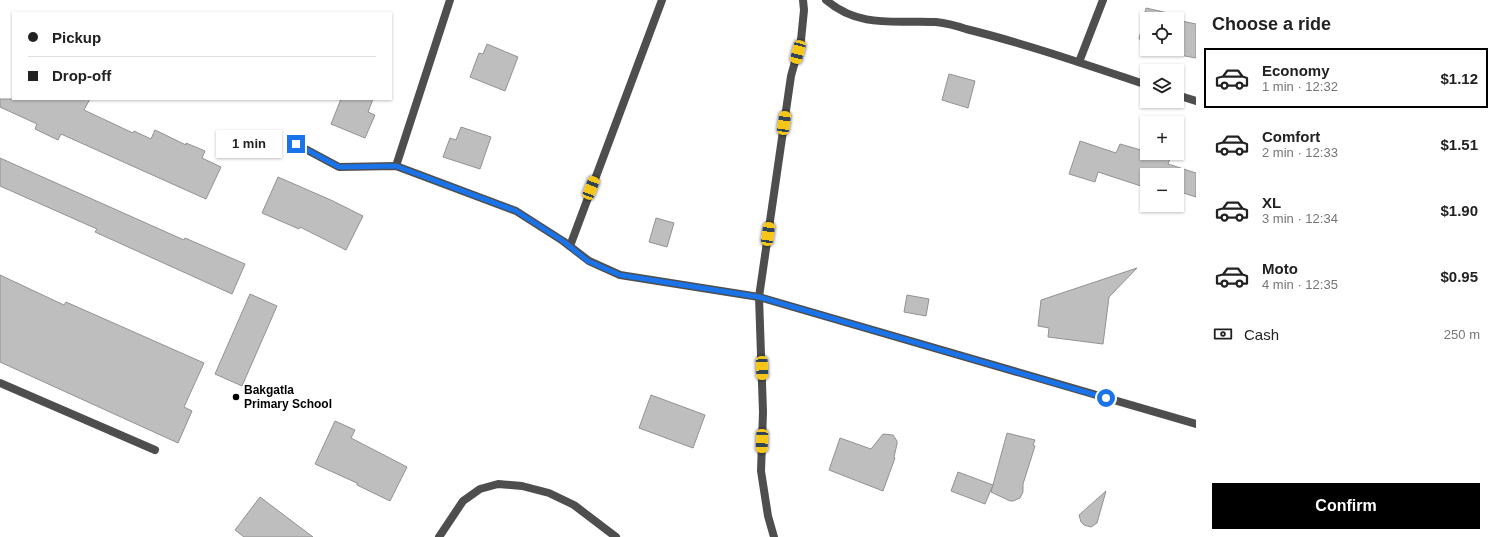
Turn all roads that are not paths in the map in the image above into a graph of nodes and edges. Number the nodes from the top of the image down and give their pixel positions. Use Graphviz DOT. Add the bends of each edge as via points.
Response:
graph roads {
  1 [pos="450,0"];
  2 [pos="662,0"];
  3 [pos="803,0"];
  4 [pos="826,0"];
  5 [pos="1103,0"];
  6 [pos="1079,62"];
  7 [pos="1140,83"];
  8 [pos="1184,97"];
  9 [pos="1196,101"];
  10 [pos="296,144"];
  11 [pos="396,166"];
  12 [pos="570,246"];
  13 [pos="759,297"];
  14 [pos="0,382"];
  15 [pos="1196,424"];
  16 [pos="155,450"];
  17 [pos="439,537"];
  18 [pos="616,537"];
  19 [pos="774,537"];
  1 -- 11 [label="street"];
  2 -- 12 [label="street"];
  3 -- 13 [label="street" via="801,40 791,76"];
  4 -- 6 [label="street" via="856,18 893,23 938,22"];
  5 -- 6 [label="street"];
  6 -- 7 [label="street"];
  8 -- 9 [label="street"];
  10 -- 11 [label="street" via="339,167"];
  11 -- 12 [label="street" via="516,211"];
  12 -- 13 [label="street" via="588,261 620,275"];
  13 -- 15 [label="street"];
  13 -- 19 [label="street" via="763,412 761,471"];
  14 -- 16 [label="street"];
  17 -- 18 [label="street" via="463,501 480,489 498,484 522,486 549,493 574,505"];
}
